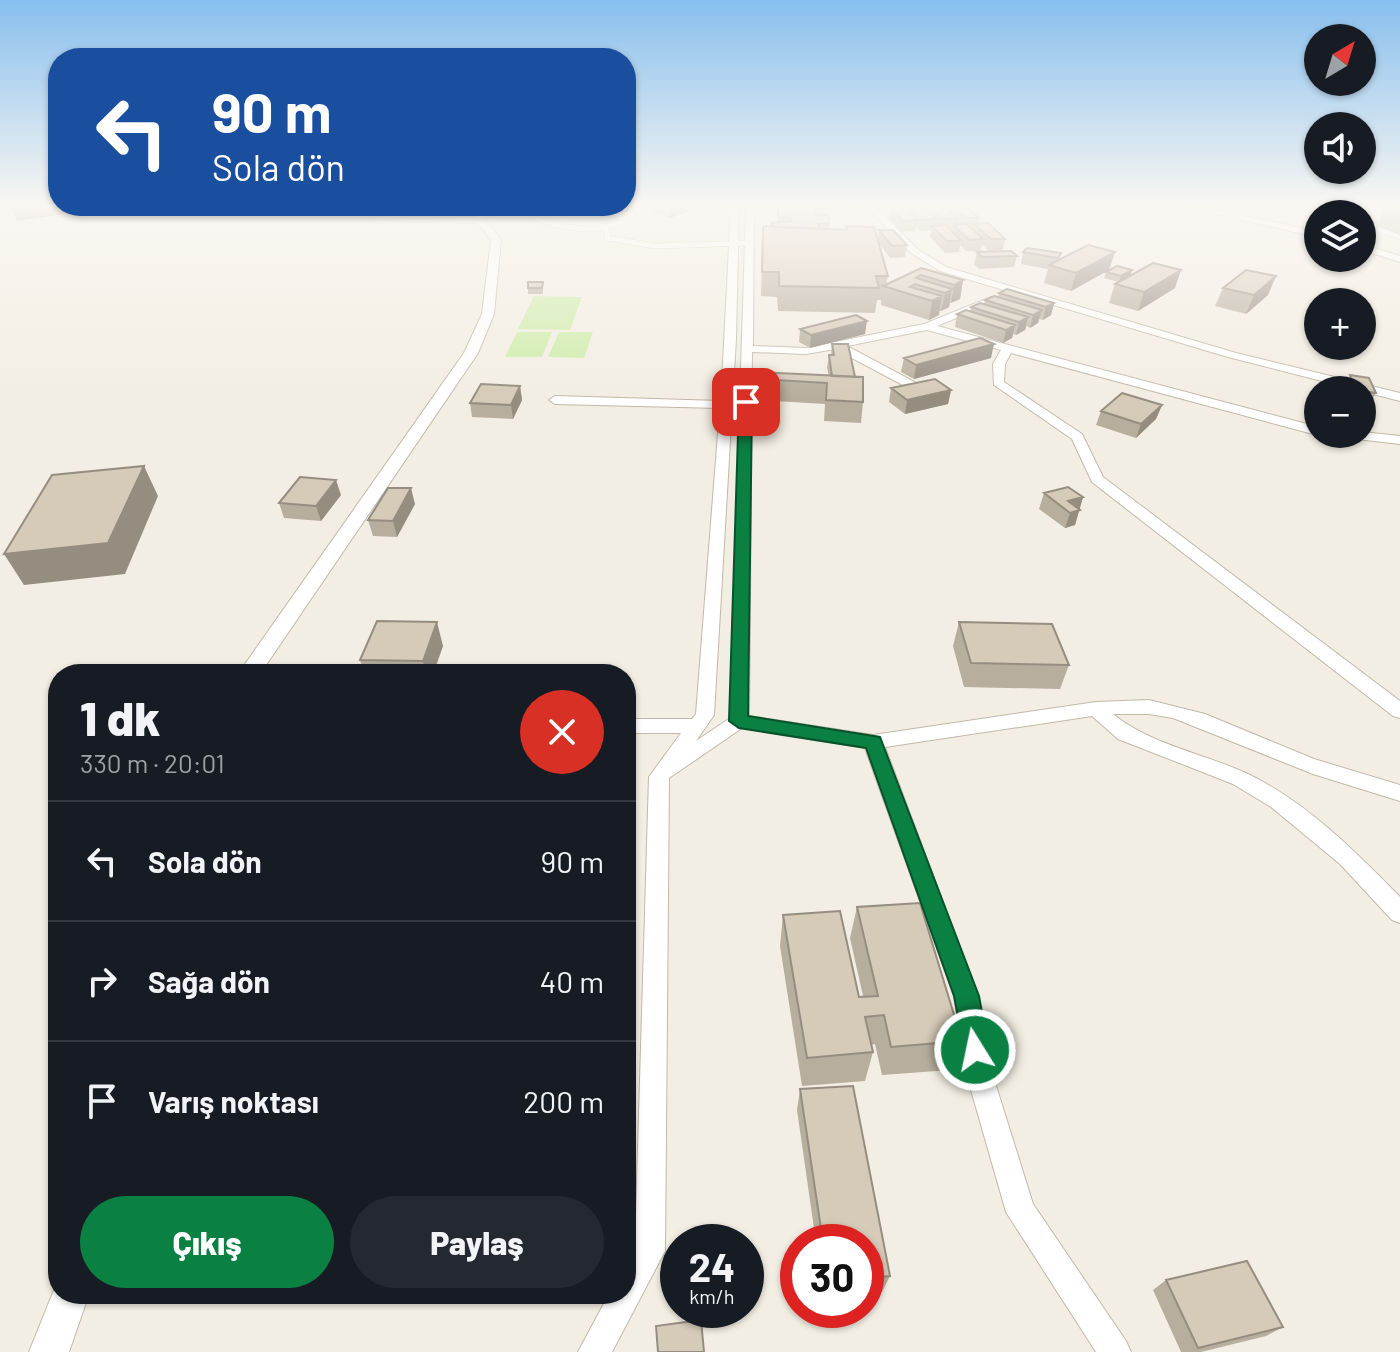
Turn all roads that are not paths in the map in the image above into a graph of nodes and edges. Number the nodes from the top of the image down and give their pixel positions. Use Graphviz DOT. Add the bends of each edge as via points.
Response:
graph roads {
  1 [pos="493,271"];
  2 [pos="740,271"];
  3 [pos="744,271"];
  4 [pos="950,271"];
  5 [pos="1013,290"];
  6 [pos="927,327"];
  7 [pos="836,345"];
  8 [pos="747,349"];
  9 [pos="1007,349"];
  10 [pos="916,388"];
  11 [pos="1400,397"];
  12 [pos="555,400"];
  13 [pos="726,405"];
  14 [pos="1304,427"];
  15 [pos="1376,437"];
  16 [pos="1400,440"];
  17 [pos="256,664"];
  18 [pos="1096,709"];
  19 [pos="1400,711"];
  20 [pos="739,721"];
  21 [pos="636,726"];
  22 [pos="697,726"];
  23 [pos="873,742"];
  24 [pos="659,777"];
  25 [pos="1400,793"];
  26 [pos="1400,913"];
  27 [pos="636,1276"];
  28 [pos="66,1304"];
  29 [pos="620,1304"];
  30 [pos="49,1352"];
  31 [pos="594,1352"];
  32 [pos="1115,1352"];
  1 -- 17 [label="street" via="488,314 471,353"];
  2 -- 13 [label="street"];
  3 -- 8 [label="street"];
  4 -- 5 [label="street"];
  5 -- 6 [label="street"];
  5 -- 11 [label="street" via="1232,355"];
  6 -- 7 [label="street"];
  6 -- 9 [label="street"];
  7 -- 8 [label="street" via="806,351"];
  7 -- 10 [label="street"];
  8 -- 20 [label="street"];
  9 -- 14 [label="street"];
  9 -- 19 [label="street" via="998,383 1077,437 1097,479"];
  12 -- 13 [label="street"];
  13 -- 22 [label="street" via="705,715"];
  15 -- 16 [label="street"];
  18 -- 23 [label="street"];
  18 -- 25 [label="street" via="1118,705 1179,710 1292,758"];
  18 -- 26 [label="street" via="1125,734 1240,779 1278,801 1348,858"];
  20 -- 23 [label="street"];
  20 -- 24 [label="street"];
  21 -- 22 [label="street"];
  22 -- 24 [label="street"];
  23 -- 32 [label="street" via="966,996 980,1076 1021,1212"];
  24 -- 27 [label="street" via="650,1251"];
  28 -- 30 [label="street"];
  29 -- 31 [label="street"];
}
